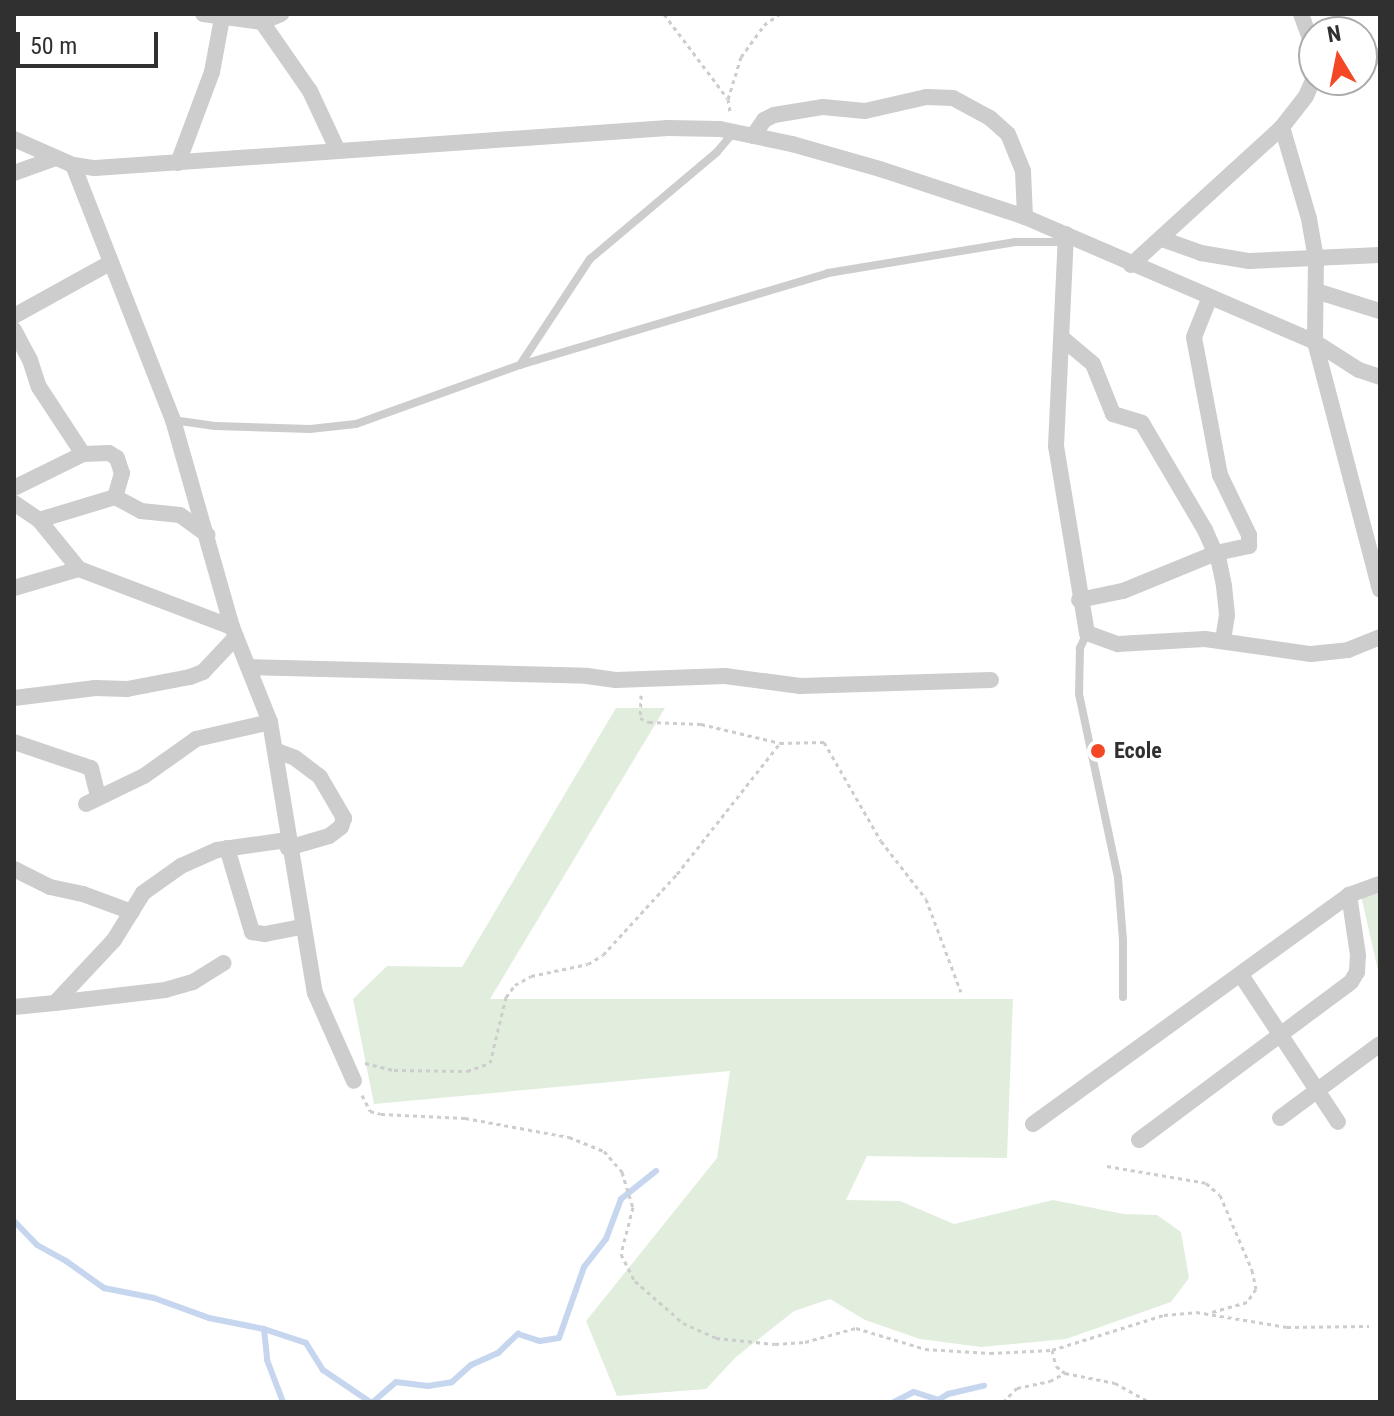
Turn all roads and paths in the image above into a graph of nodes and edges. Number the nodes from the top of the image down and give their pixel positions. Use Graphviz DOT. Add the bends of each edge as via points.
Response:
graph roads {
  1 [pos="281,14"];
  2 [pos="664,14"];
  3 [pos="780,14"];
  4 [pos="213,16"];
  5 [pos="262,22"];
  6 [pos="1306,96"];
  7 [pos="728,99"];
  8 [pos="1282,127"];
  9 [pos="733,132"];
  10 [pos="753,136"];
  11 [pos="14,139"];
  12 [pos="338,151"];
  13 [pos="56,158"];
  14 [pos="178,163"];
  15 [pos="73,165"];
  16 [pos="14,173"];
  17 [pos="1025,217"];
  18 [pos="1065,238"];
  19 [pos="1162,239"];
  20 [pos="1380,255"];
  21 [pos="1316,257"];
  22 [pos="110,263"];
  23 [pos="1131,265"];
  24 [pos="1316,291"];
  25 [pos="1210,297"];
  26 [pos="1380,311"];
  27 [pos="14,316"];
  28 [pos="14,330"];
  29 [pos="1062,338"];
  30 [pos="1315,342"];
  31 [pos="520,365"];
  32 [pos="1380,377"];
  33 [pos="173,420"];
  34 [pos="83,454"];
  35 [pos="14,488"];
  36 [pos="115,497"];
  37 [pos="14,503"];
  38 [pos="39,520"];
  39 [pos="208,535"];
  40 [pos="1216,553"];
  41 [pos="79,569"];
  42 [pos="14,588"];
  43 [pos="1380,590"];
  44 [pos="1079,600"];
  45 [pos="234,632"];
  46 [pos="1087,633"];
  47 [pos="1380,637"];
  48 [pos="1223,640"];
  49 [pos="249,667"];
  50 [pos="641,679"];
  51 [pos="991,680"];
  52 [pos="14,698"];
  53 [pos="270,722"];
  54 [pos="14,742"];
  55 [pos="780,743"];
  56 [pos="277,751"];
  57 [pos="288,844"];
  58 [pos="227,848"];
  59 [pos="14,869"];
  60 [pos="1380,884"];
  61 [pos="1349,895"];
  62 [pos="132,912"];
  63 [pos="302,927"];
  64 [pos="224,963"];
  65 [pos="1241,975"];
  66 [pos="961,992"];
  67 [pos="1123,997"];
  68 [pos="55,1003"];
  69 [pos="14,1007"];
  70 [pos="1283,1034"];
  71 [pos="1380,1044"];
  72 [pos="346,1057"];
  73 [pos="354,1081"];
  74 [pos="1316,1091"];
  75 [pos="1280,1118"];
  76 [pos="1338,1122"];
  77 [pos="1033,1124"];
  78 [pos="1139,1140"];
  79 [pos="1107,1166"];
  80 [pos="1206,1314"];
  81 [pos="1369,1326"];
  82 [pos="1052,1350"];
  83 [pos="1065,1373"];
  84 [pos="1003,1402"];
  85 [pos="1149,1402"];
  1 -- 5 [label="street"];
  2 -- 7 [label="path"];
  3 -- 7 [label="path" via="764,25 741,57"];
  4 -- 5 [label="street"];
  4 -- 14 [label="street" via="212,72"];
  5 -- 12 [label="street" via="310,91"];
  6 -- 8 [label="street"];
  7 -- 9 [label="path"];
  8 -- 19 [label="street"];
  8 -- 21 [label="street"];
  9 -- 10 [label="street"];
  9 -- 12 [label="street" via="668,128"];
  9 -- 31 [label="lane" via="717,152 590,259"];
  10 -- 17 [label="street" via="893,173"];
  10 -- 17 [label="street" via="774,115 823,107 865,111 926,97 953,98 1008,134 1023,171"];
  11 -- 13 [label="street"];
  12 -- 14 [label="street"];
  13 -- 15 [label="street"];
  13 -- 16 [label="street"];
  14 -- 15 [label="street"];
  15 -- 22 [label="street"];
  17 -- 18 [label="street"];
  18 -- 23 [label="street"];
  18 -- 29 [label="street"];
  18 -- 31 [label="lane" via="828,273"];
  19 -- 21 [label="street" via="1201,253 1249,261"];
  19 -- 23 [label="street"];
  20 -- 21 [label="street"];
  21 -- 24 [label="street"];
  22 -- 27 [label="street"];
  22 -- 33 [label="street"];
  23 -- 25 [label="street"];
  24 -- 26 [label="street"];
  24 -- 30 [label="street"];
  25 -- 30 [label="street"];
  25 -- 40 [label="street" via="1194,337 1220,475 1251,541 1244,549"];
  28 -- 34 [label="street" via="39,387"];
  29 -- 40 [label="street" via="1096,368 1113,414 1147,429"];
  29 -- 44 [label="street" via="1056,446"];
  30 -- 32 [label="street"];
  30 -- 43 [label="street"];
  31 -- 33 [label="lane" via="356,424 310,429"];
  33 -- 39 [label="street"];
  34 -- 35 [label="street"];
  34 -- 36 [label="street" via="109,453 117,458 122,473"];
  36 -- 38 [label="street"];
  36 -- 39 [label="street" via="141,511 180,515"];
  37 -- 38 [label="street"];
  38 -- 41 [label="street"];
  39 -- 45 [label="street"];
  40 -- 44 [label="street" via="1123,591"];
  40 -- 48 [label="street" via="1226,603"];
  41 -- 42 [label="street"];
  41 -- 45 [label="street"];
  44 -- 46 [label="street"];
  45 -- 49 [label="street"];
  45 -- 52 [label="street" via="203,672 190,677 127,689 101,687"];
  46 -- 48 [label="street" via="1108,643 1135,645"];
  46 -- 67 [label="lane" via="1080,648 1079,694 1118,878"];
  47 -- 48 [label="street" via="1348,650 1311,654"];
  49 -- 50 [label="street"];
  49 -- 53 [label="street"];
  50 -- 51 [label="street" via="725,676 800,686"];
  50 -- 55 [label="path" via="640,718 701,724"];
  53 -- 54 [label="street" via="196,739 144,776 92,800 91,768"];
  53 -- 56 [label="street"];
  55 -- 66 [label="path" via="824,742 881,841 926,899"];
  55 -- 72 [label="path" via="677,874 603,955 515,985 503,1005 490,1063 467,1071 394,1070"];
  56 -- 57 [label="street"];
  56 -- 57 [label="street" via="320,777 344,818 329,836"];
  57 -- 58 [label="street"];
  57 -- 63 [label="street"];
  58 -- 62 [label="street" via="189,862 153,884"];
  58 -- 63 [label="street" via="252,932"];
  59 -- 62 [label="street" via="50,887"];
  60 -- 61 [label="street"];
  61 -- 65 [label="street"];
  61 -- 70 [label="street" via="1357,938 1355,977"];
  62 -- 68 [label="street" via="114,940"];
  63 -- 72 [label="street" via="315,993"];
  64 -- 68 [label="street" via="193,982 165,990"];
  65 -- 70 [label="street"];
  65 -- 77 [label="street"];
  68 -- 69 [label="street"];
  70 -- 74 [label="street"];
  70 -- 78 [label="street"];
  71 -- 74 [label="street"];
  72 -- 73 [label="street"];
  73 -- 82 [label="path" via="370,1111 465,1118 569,1137 604,1151 622,1172 633,1207 621,1254 635,1281 683,1323 716,1338 805,1342 856,1328 925,1349"];
  74 -- 75 [label="street"];
  74 -- 76 [label="street"];
  79 -- 80 [label="path" via="1206,1183 1220,1195 1256,1289 1247,1302"];
  80 -- 81 [label="path" via="1287,1327"];
  80 -- 82 [label="path" via="1164,1315"];
  82 -- 83 [label="path" via="1056,1366"];
  83 -- 84 [label="path" via="1017,1388"];
  83 -- 85 [label="path" via="1115,1383"];
}
